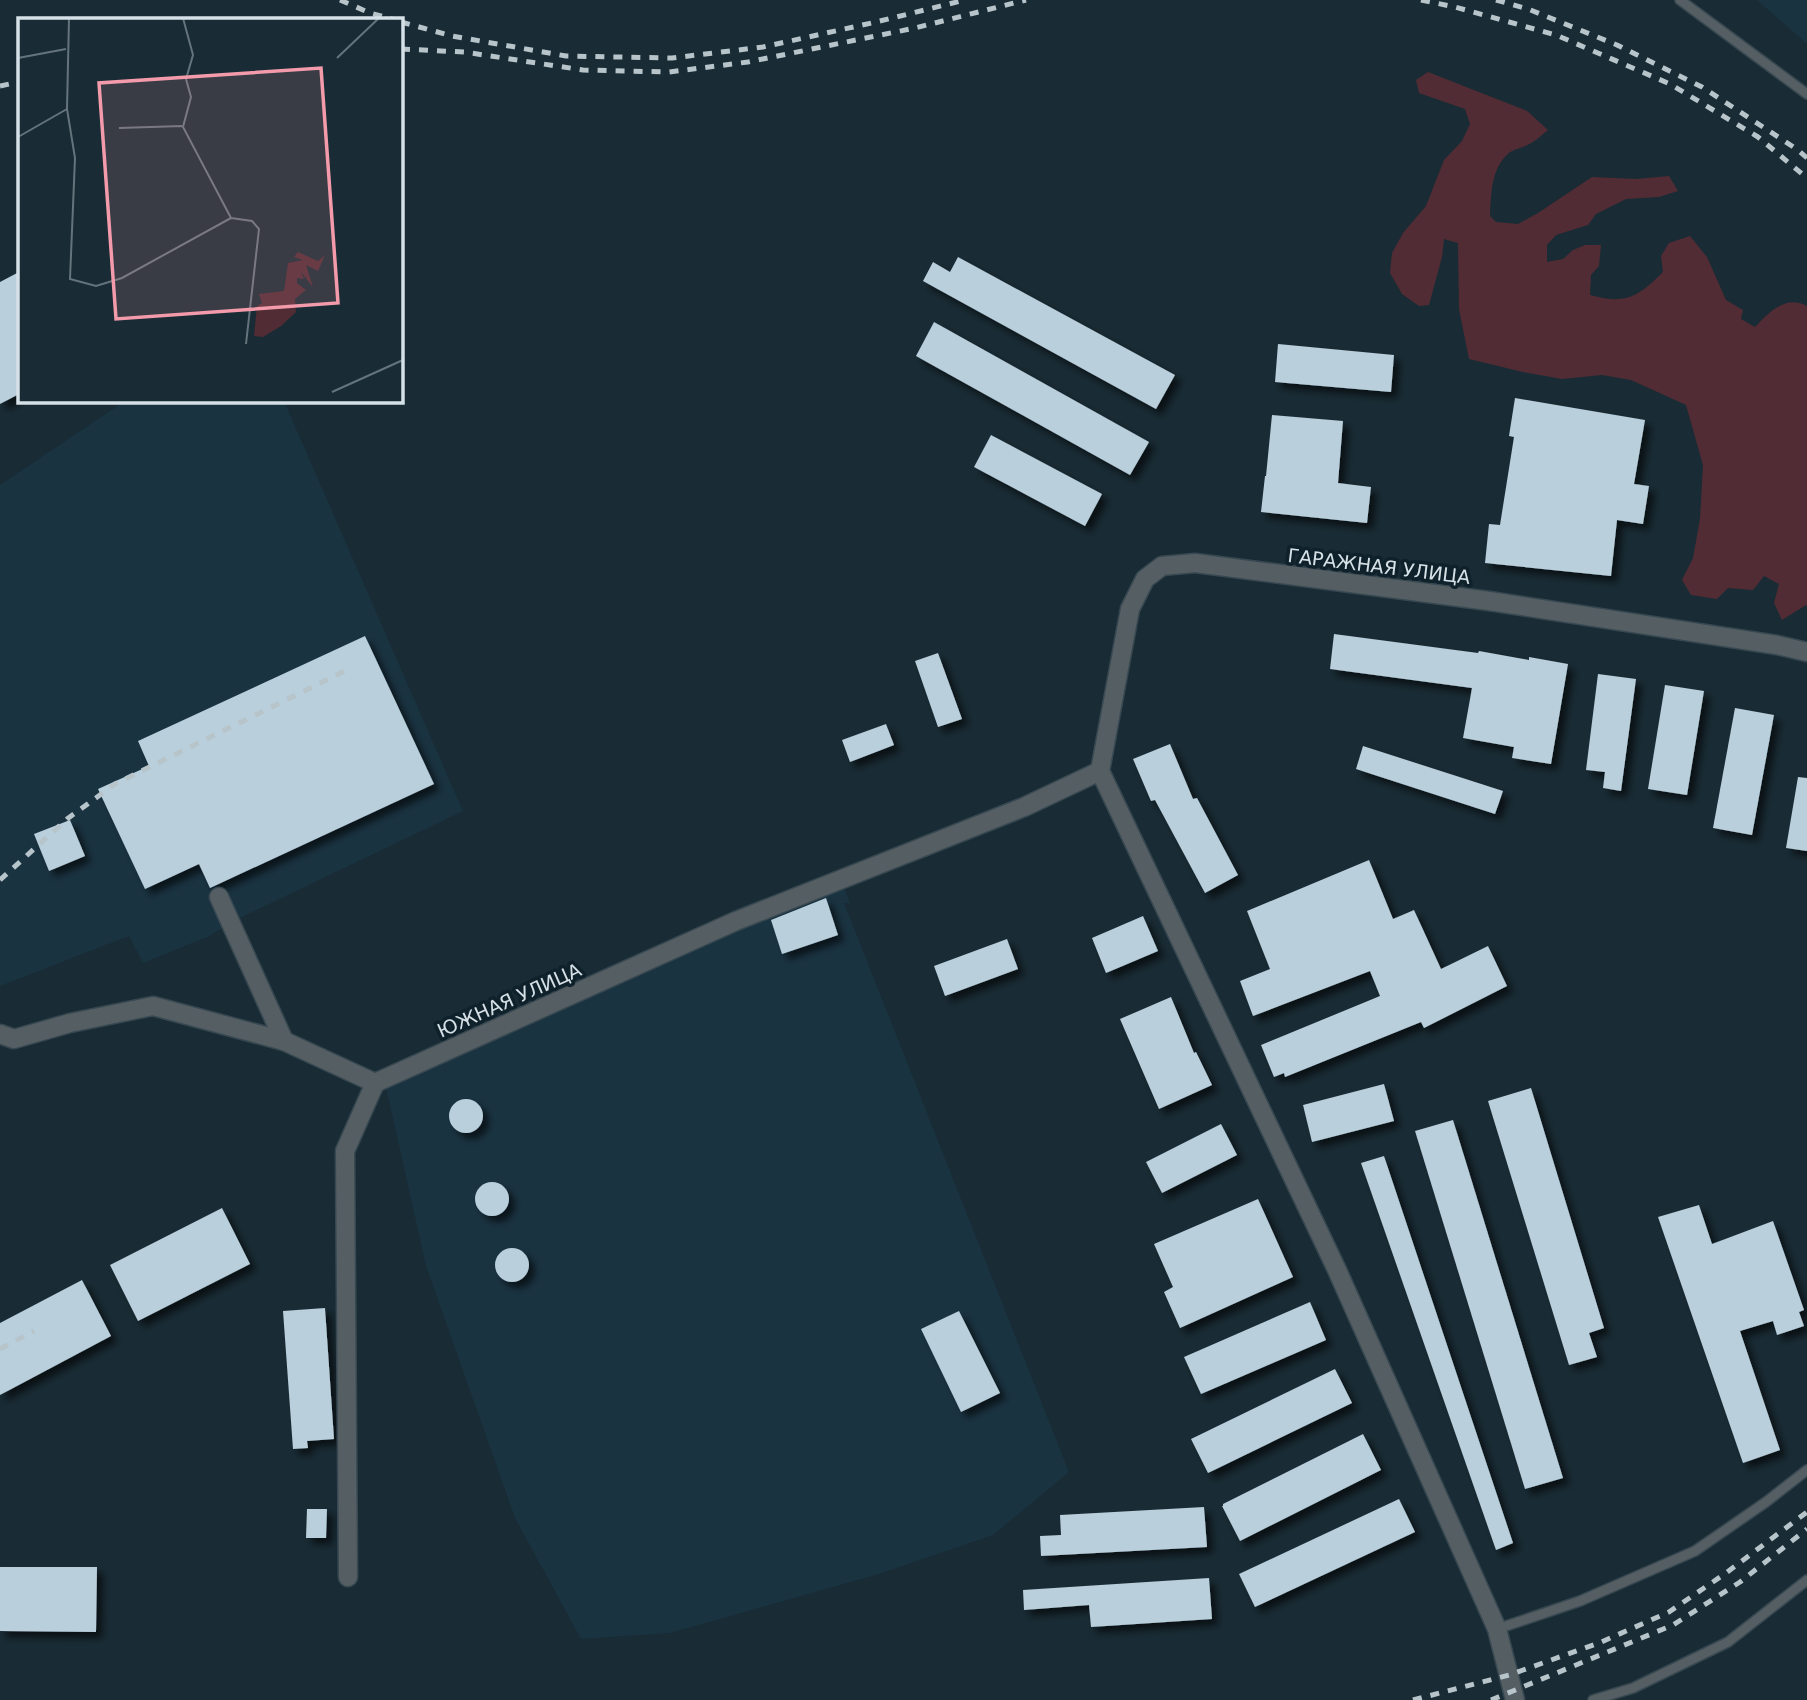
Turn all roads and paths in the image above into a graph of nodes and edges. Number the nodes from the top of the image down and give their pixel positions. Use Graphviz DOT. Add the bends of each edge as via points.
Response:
graph roads {
  1 [pos="1680,0"];
  2 [pos="1807,94"];
  3 [pos="1807,652"];
  4 [pos="1100,771"];
  5 [pos="219,897"];
  6 [pos="0,1034"];
  7 [pos="284,1041"];
  8 [pos="375,1083"];
  9 [pos="1807,1470"];
  10 [pos="348,1577"];
  11 [pos="1807,1580"];
  12 [pos="1497,1629"];
  13 [pos="1515,1700"];
  14 [pos="1593,1700"];
  1 -- 2 [label="lane"];
  3 -- 4 [label="street, ГАРАЖНАЯ УЛИЦА" via="1489,601 1195,563 1162,566 1145,579 1130,609"];
  4 -- 8 [label="street, ЮЖНАЯ УЛИЦА" via="1024,807 736,921"];
  4 -- 12 [label="street" via="1337,1270"];
  5 -- 7 [label="street"];
  6 -- 7 [label="street" via="14,1039 153,1006"];
  7 -- 8 [label="street"];
  8 -- 10 [label="street" via="345,1151"];
  9 -- 12 [label="lane" via="1695,1551 1580,1601"];
  11 -- 14 [label="lane" via="1728,1642 1633,1688"];
  12 -- 13 [label="street"];
}
